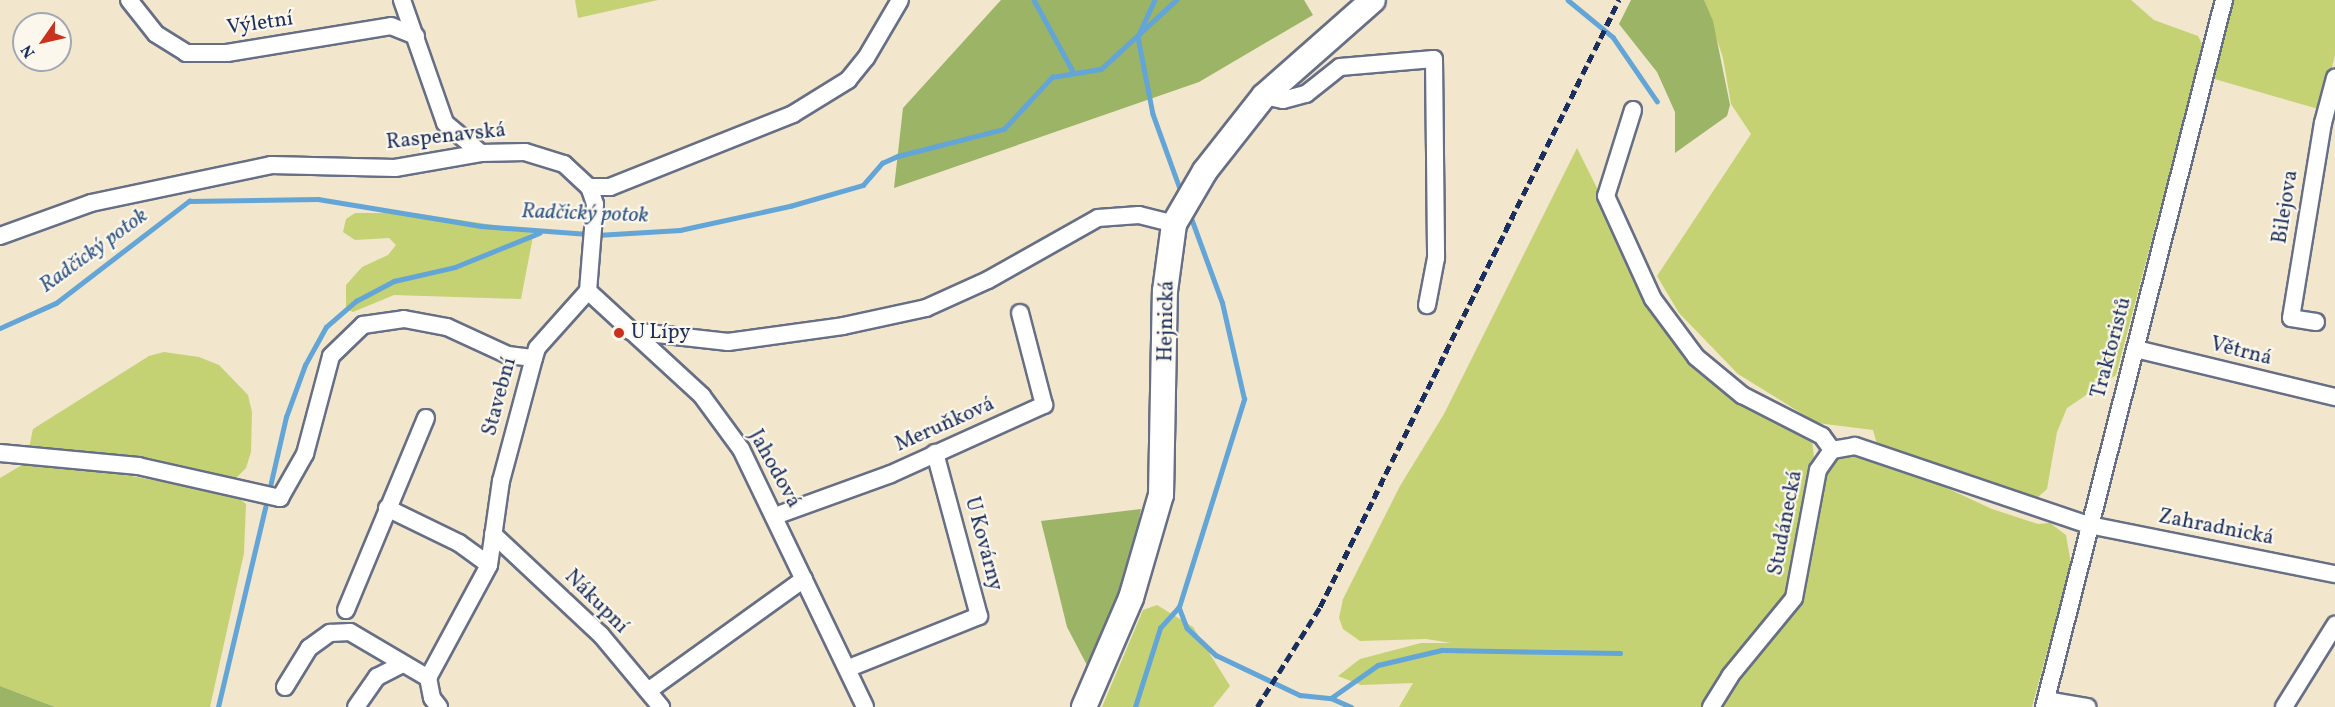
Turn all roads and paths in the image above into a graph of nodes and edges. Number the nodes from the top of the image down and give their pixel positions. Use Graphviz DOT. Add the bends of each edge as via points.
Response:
graph roads {
  1 [pos="129,0"];
  2 [pos="402,0"];
  3 [pos="900,0"];
  4 [pos="1373,0"];
  5 [pos="2224,0"];
  6 [pos="416,36"];
  7 [pos="2335,78"];
  8 [pos="1264,96"];
  9 [pos="1633,110"];
  10 [pos="482,153"];
  11 [pos="589,186"];
  12 [pos="1174,224"];
  13 [pos="0,237"];
  14 [pos="588,291"];
  15 [pos="1427,305"];
  16 [pos="1020,313"];
  17 [pos="2316,322"];
  18 [pos="630,331"];
  19 [pos="2136,350"];
  20 [pos="534,358"];
  21 [pos="2335,398"];
  22 [pos="426,418"];
  23 [pos="1832,450"];
  24 [pos="0,453"];
  25 [pos="935,453"];
  26 [pos="387,508"];
  27 [pos="775,516"];
  28 [pos="2089,525"];
  29 [pos="493,534"];
  30 [pos="489,565"];
  31 [pos="2335,574"];
  32 [pos="804,579"];
  33 [pos="346,610"];
  34 [pos="2335,625"];
  35 [pos="403,663"];
  36 [pos="849,668"];
  37 [pos="428,678"];
  38 [pos="285,687"];
  39 [pos="648,691"];
  40 [pos="2045,704"];
  41 [pos="356,707"];
  42 [pos="440,707"];
  43 [pos="661,707"];
  44 [pos="866,707"];
  45 [pos="1084,707"];
  46 [pos="1711,707"];
  47 [pos="2087,707"];
  48 [pos="2284,707"];
  1 -- 6 [label="street, Výletní" via="156,34 186,52 227,53 391,26"];
  2 -- 6 [label="street"];
  3 -- 11 [label="street" via="848,81 793,114 610,187"];
  4 -- 8 [label="main road, Hejnická"];
  5 -- 19 [label="street, Traktoristů"];
  6 -- 10 [label="street" via="445,123"];
  7 -- 17 [label="street, Bilejova" via="2323,123 2291,318"];
  8 -- 12 [label="main road, Hejnická" via="1205,171"];
  8 -- 15 [label="street" via="1283,100 1306,94 1340,68 1434,59 1436,258"];
  9 -- 23 [label="street" via="1606,196 1653,300 1696,357 1742,395 1822,436"];
  10 -- 11 [label="street, Raspenavská" via="525,152 564,164"];
  10 -- 13 [label="street, Raspenavská" via="395,168 271,165 91,203"];
  11 -- 14 [label="street" via="595,204"];
  12 -- 18 [label="street" via="1139,215 1098,218 988,280 926,309 843,326 728,342"];
  12 -- 45 [label="main road, Hejnická" via="1165,291 1161,495 1131,598"];
  14 -- 18 [label="street, Jahodová"];
  14 -- 20 [label="street, Stavební" via="537,348"];
  16 -- 25 [label="street, Meruňková" via="1044,405"];
  18 -- 27 [label="street, Jahodová" via="702,396 741,448"];
  19 -- 21 [label="street, Větrná"];
  19 -- 28 [label="street, Traktoristů"];
  20 -- 24 [label="street" via="508,355 447,327 404,319 363,325 331,356 305,454 280,498 138,466"];
  20 -- 29 [label="street, Stavební" via="501,481"];
  22 -- 26 [label="street"];
  23 -- 28 [label="street" via="1855,446"];
  23 -- 46 [label="street, Studánecká" via="1818,470 1794,598 1730,676"];
  25 -- 27 [label="street, Meruňková"];
  25 -- 36 [label="street, U Kovárny" via="979,616"];
  26 -- 30 [label="street" via="459,543"];
  26 -- 33 [label="street"];
  27 -- 32 [label="street, Jahodová"];
  28 -- 31 [label="street, Zahradnická"];
  28 -- 40 [label="street, Traktoristů"];
  29 -- 30 [label="street, Stavební"];
  29 -- 39 [label="street, Nákupní" via="601,635"];
  30 -- 37 [label="street, Stavební"];
  32 -- 36 [label="street, Jahodová"];
  32 -- 39 [label="street"];
  34 -- 48 [label="street"];
  35 -- 37 [label="street"];
  35 -- 38 [label="street" via="350,632 330,633 309,648"];
  35 -- 41 [label="street" via="377,677"];
  36 -- 44 [label="street, Jahodová"];
  37 -- 42 [label="street" via="432,698"];
  39 -- 43 [label="street, Nákupní"];
  40 -- 47 [label="street"];
}
